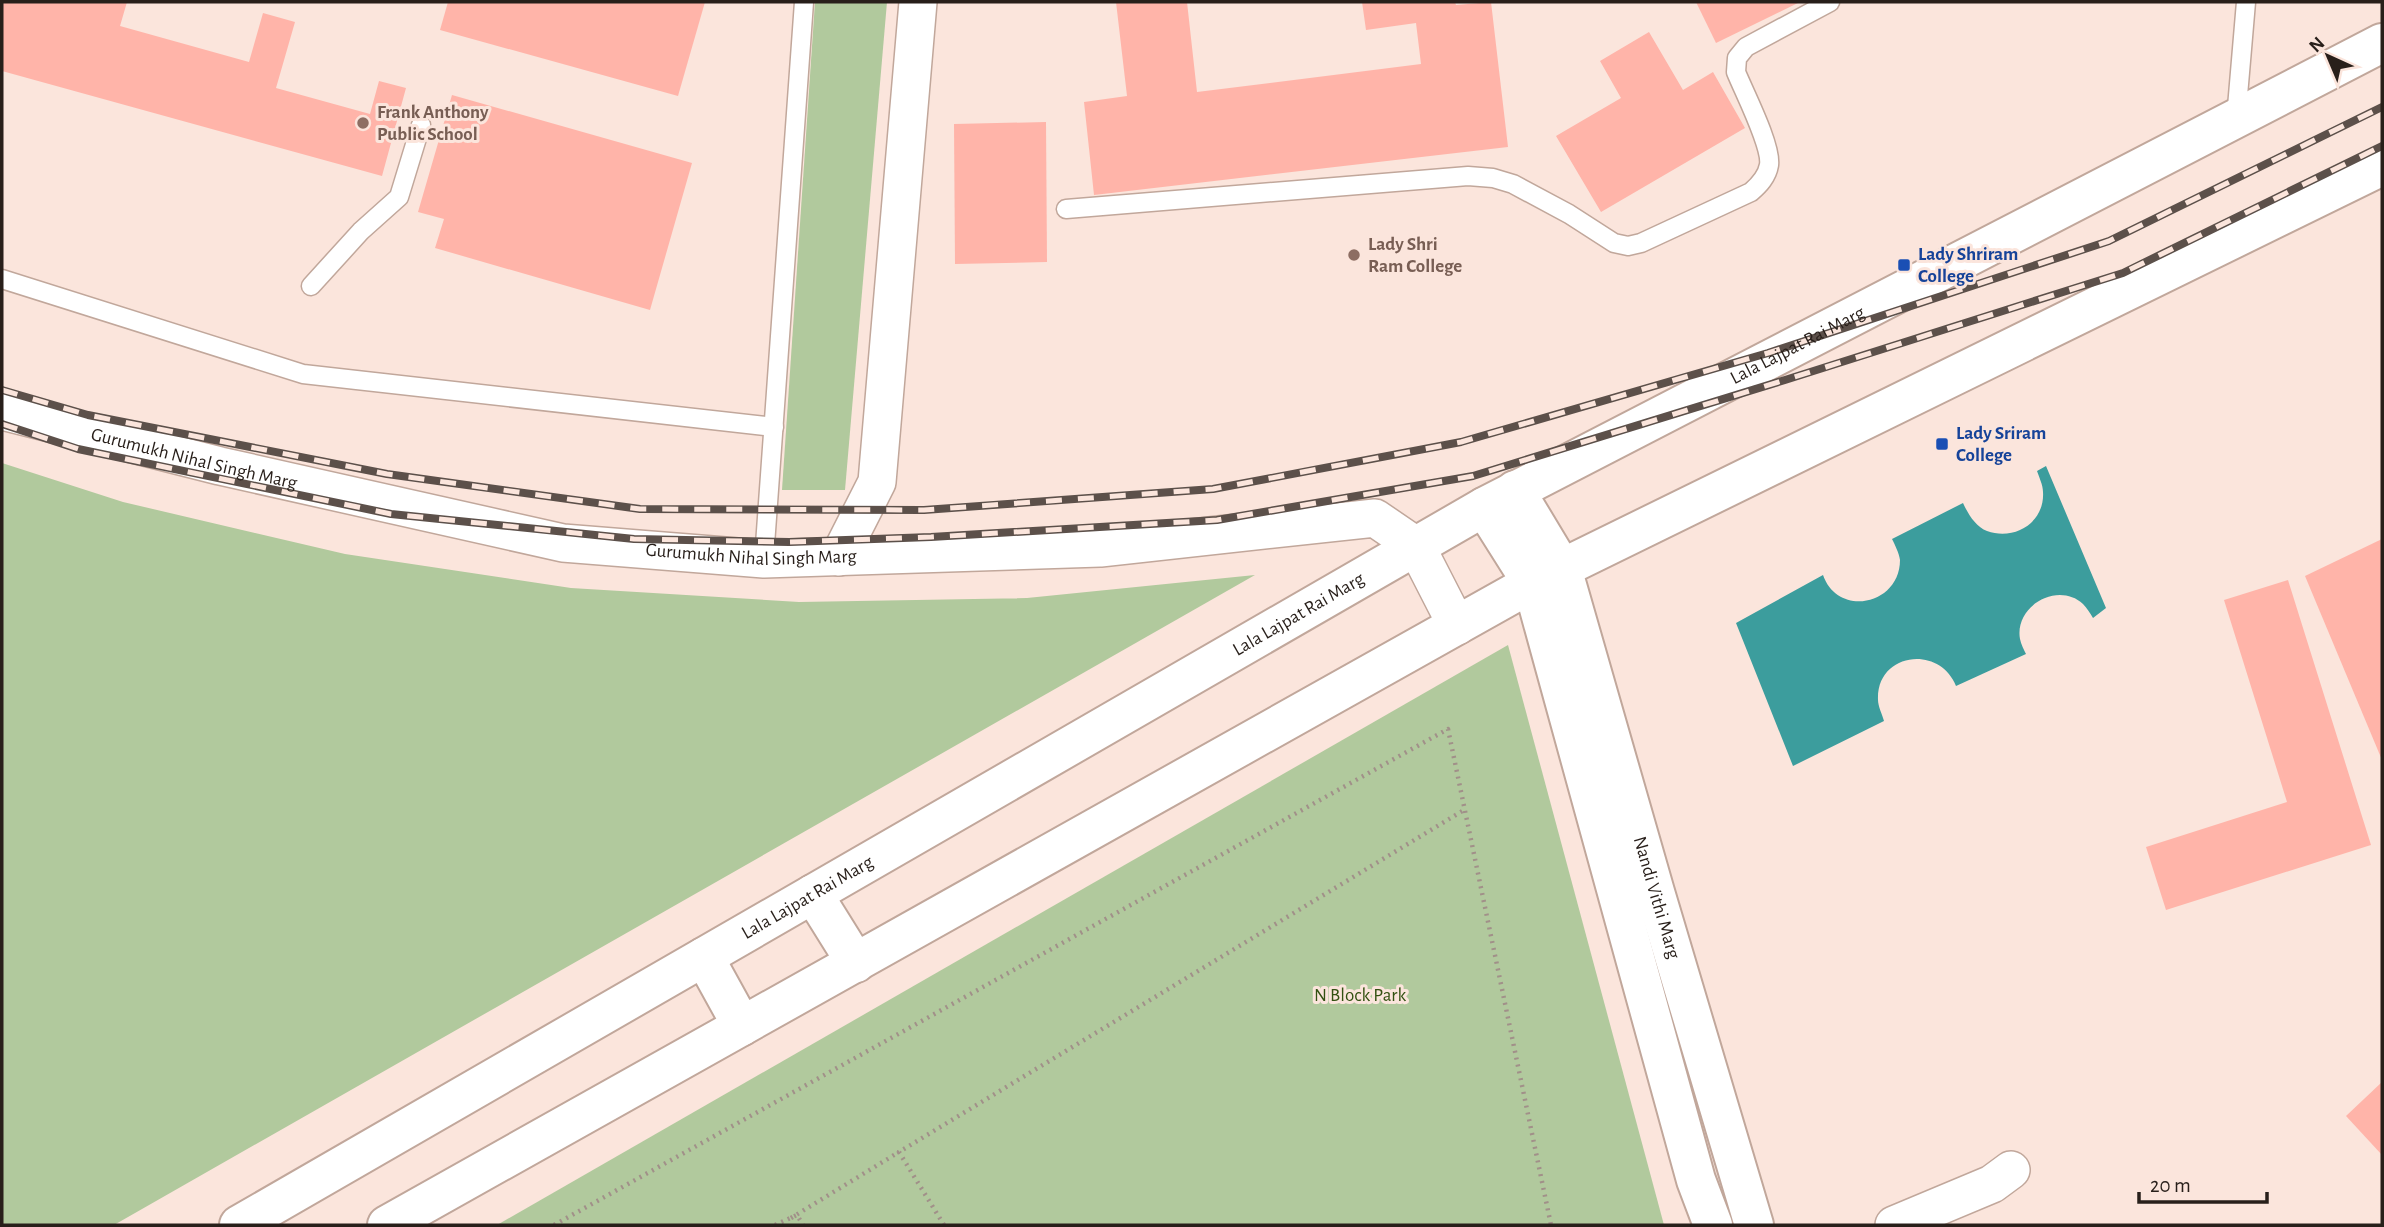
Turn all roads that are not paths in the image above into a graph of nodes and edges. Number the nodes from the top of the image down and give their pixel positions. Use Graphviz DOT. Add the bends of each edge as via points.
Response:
graph roads {
  1 [pos="804,2"];
  2 [pos="918,2"];
  3 [pos="1830,2"];
  4 [pos="2246,2"];
  5 [pos="2382,43"];
  6 [pos="2236,118"];
  7 [pos="421,125"];
  8 [pos="2382,166"];
  9 [pos="1066,209"];
  10 [pos="2,279"];
  11 [pos="311,285"];
  12 [pos="2,411"];
  13 [pos="774,427"];
  14 [pos="1499,498"];
  15 [pos="1416,546"];
  16 [pos="839,557"];
  17 [pos="764,559"];
  18 [pos="1547,575"];
  19 [pos="1457,626"];
  20 [pos="813,894"];
  21 [pos="704,957"];
  22 [pos="856,962"];
  23 [pos="742,1026"];
  24 [pos="2011,1170"];
  25 [pos="239,1225"];
  26 [pos="387,1225"];
  27 [pos="1713,1225"];
  28 [pos="1754,1225"];
  29 [pos="1894,1225"];
  1 -- 13 [label="lane"];
  2 -- 16 [label="street" via="877,482"];
  3 -- 9 [label="lane" via="1746,47 1737,58 1736,72 1767,149 1769,165 1763,181 1751,192 1641,243 1615,243 1513,184 1468,176"];
  4 -- 6 [label="lane"];
  5 -- 6 [label="main road, Lala Lajpat Rai Marg"];
  6 -- 14 [label="main road, Lala Lajpat Rai Marg"];
  7 -- 11 [label="lane" via="399,197 360,231"];
  8 -- 18 [label="main road"];
  10 -- 13 [label="lane" via="303,374"];
  12 -- 17 [label="street, Gurumukh Nihal Singh Marg" via="220,466 563,543"];
  13 -- 17 [label="lane"];
  14 -- 15 [label="main road, Lala Lajpat Rai Marg"];
  14 -- 18 [label="main road"];
  15 -- 16 [label="street, Gurumukh Nihal Singh Marg" via="1375,518 1100,548"];
  15 -- 19 [label="street, Gurumukh Nihal Singh Marg"];
  15 -- 20 [label="main road, Lala Lajpat Rai Marg"];
  16 -- 17 [label="street, Gurumukh Nihal Singh Marg"];
  18 -- 19 [label="main road"];
  18 -- 27 [label="main road, Nandi Vithi Marg" via="1696,1180"];
  18 -- 28 [label="main road, Nandi Vithi Marg" via="1659,905"];
  19 -- 22 [label="main road"];
  20 -- 21 [label="main road, Lala Lajpat Rai Marg"];
  20 -- 22 [label="main road"];
  21 -- 23 [label="main road"];
  21 -- 25 [label="main road, Lala Lajpat Rai Marg"];
  22 -- 23 [label="main road"];
  23 -- 26 [label="main road"];
  24 -- 29 [label="street" via="1992,1184"];
}
